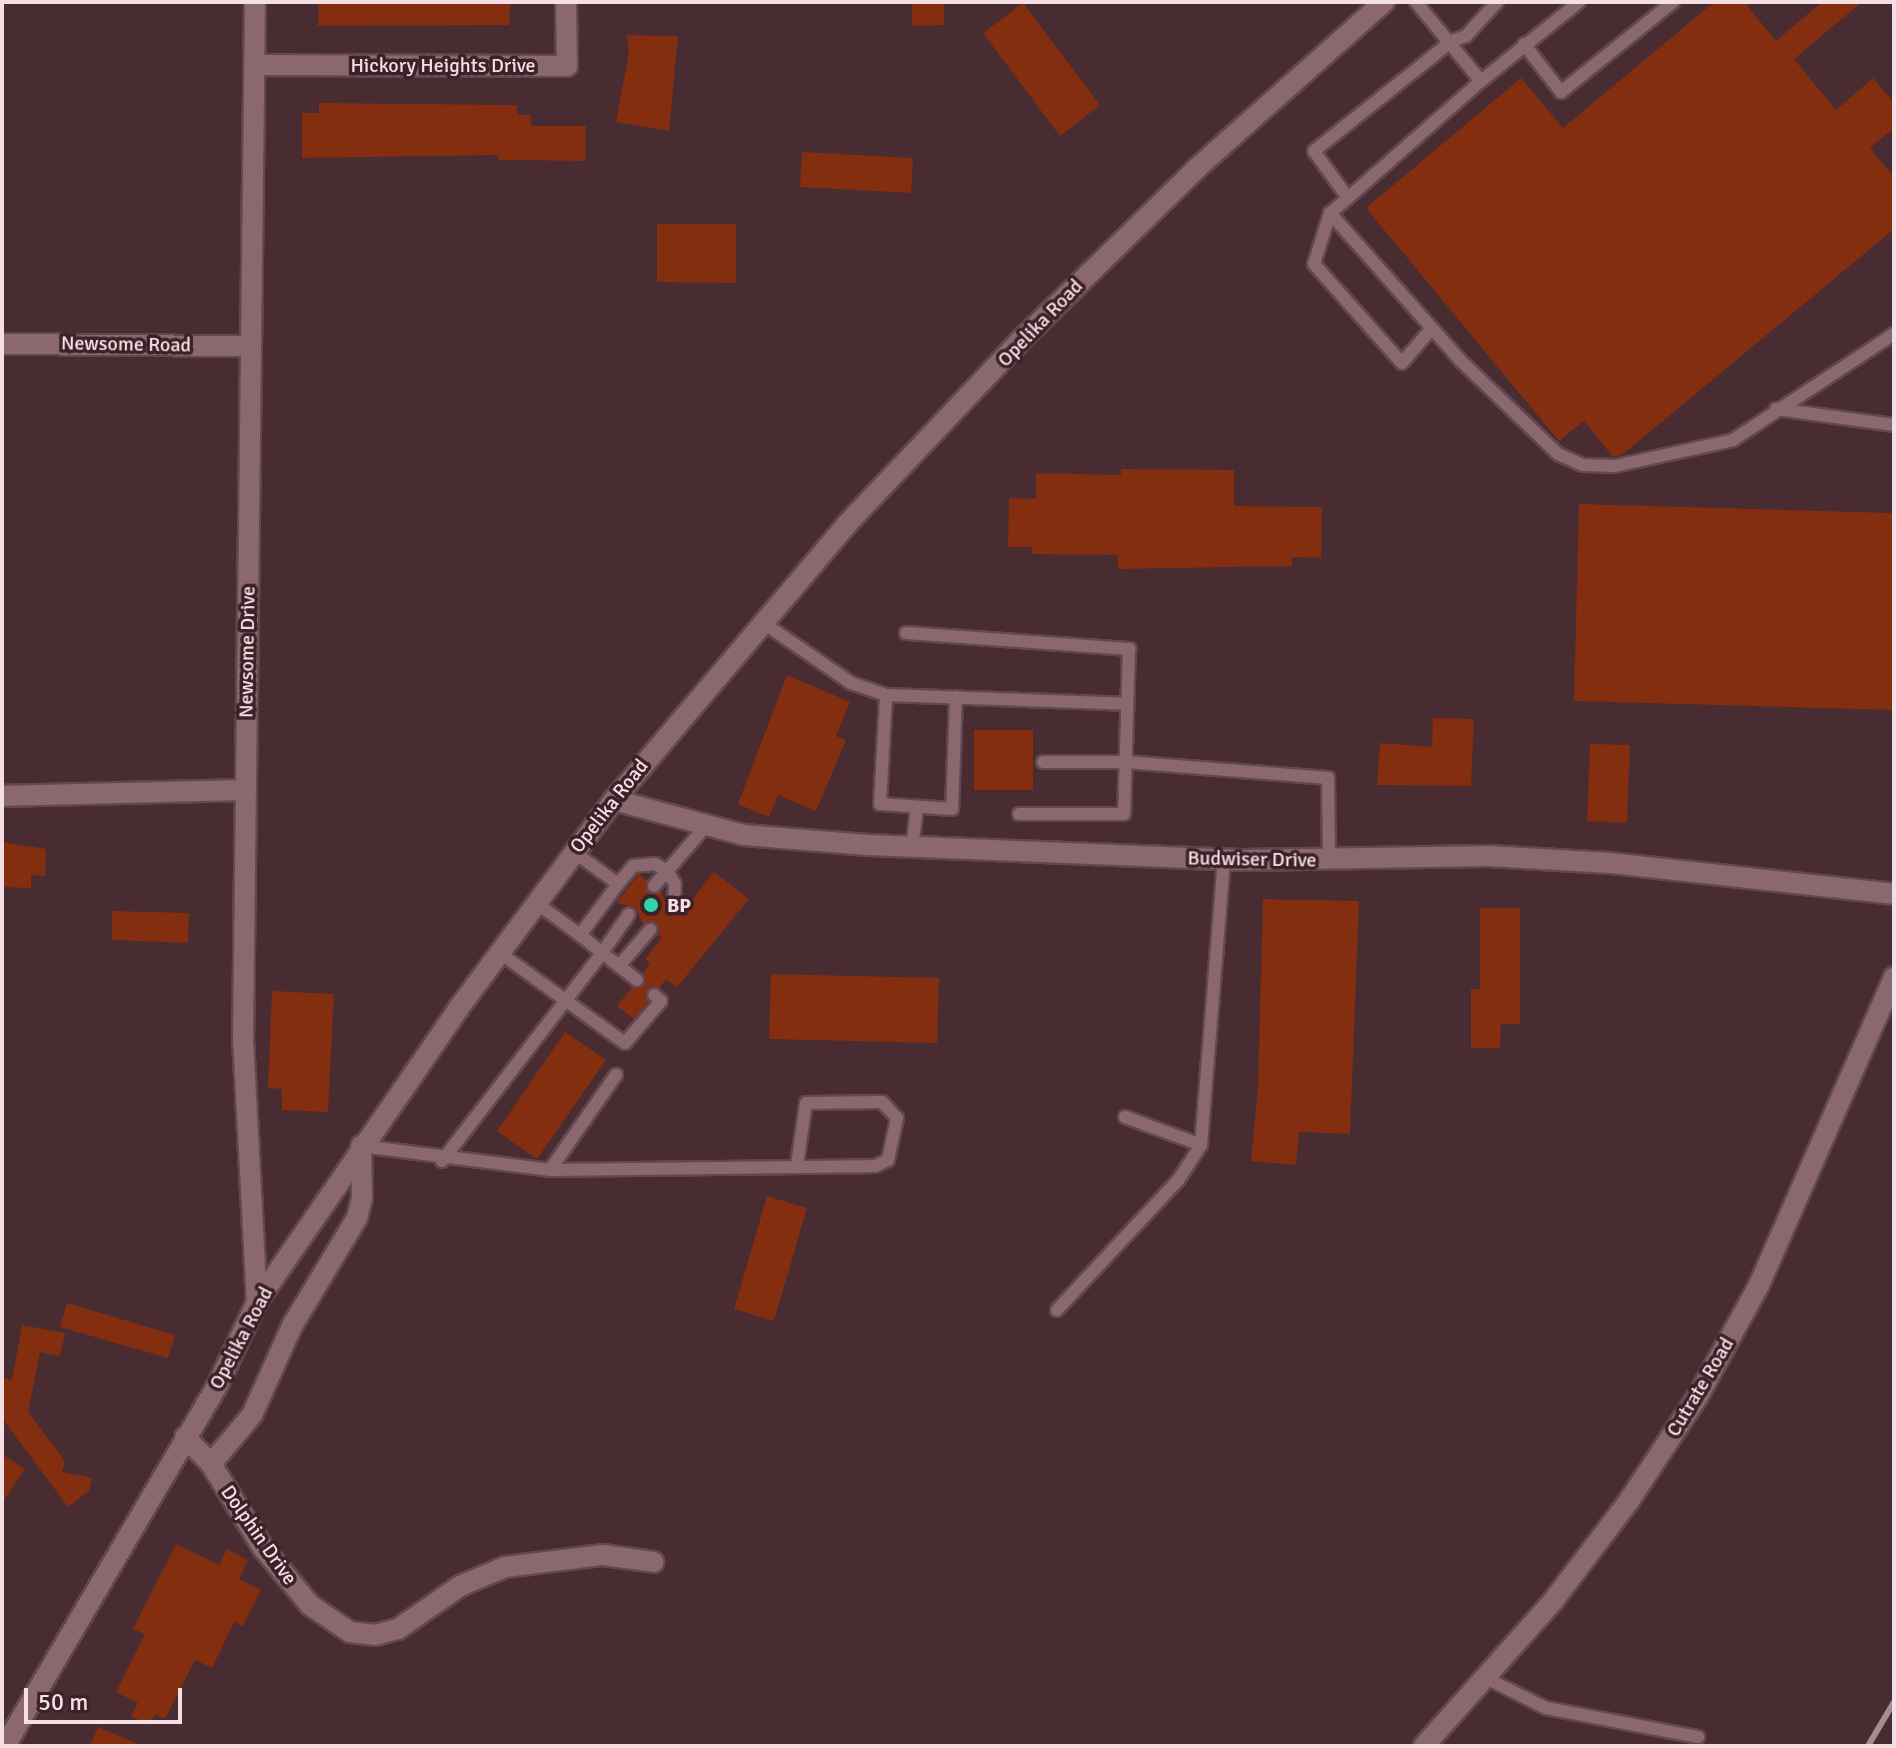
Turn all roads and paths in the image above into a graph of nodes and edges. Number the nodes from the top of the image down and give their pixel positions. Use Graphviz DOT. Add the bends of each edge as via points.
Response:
graph roads {
  1 [pos="255,2"];
  2 [pos="566,2"];
  3 [pos="1384,2"];
  4 [pos="1416,2"];
  5 [pos="1497,2"];
  6 [pos="1579,2"];
  7 [pos="1673,2"];
  8 [pos="1452,41"];
  9 [pos="1524,44"];
  10 [pos="255,65"];
  11 [pos="1481,81"];
  12 [pos="1348,198"];
  13 [pos="1330,213"];
  14 [pos="1431,329"];
  15 [pos="1894,334"];
  16 [pos="2,344"];
  17 [pos="250,346"];
  18 [pos="1776,409"];
  19 [pos="1894,425"];
  20 [pos="762,622"];
  21 [pos="906,633"];
  22 [pos="886,695"];
  23 [pos="956,697"];
  24 [pos="1127,704"];
  25 [pos="1043,762"];
  26 [pos="1126,762"];
  27 [pos="245,790"];
  28 [pos="2,796"];
  29 [pos="614,800"];
  30 [pos="917,807"];
  31 [pos="1019,814"];
  32 [pos="706,826"];
  33 [pos="912,848"];
  34 [pos="574,852"];
  35 [pos="1224,859"];
  36 [pos="1329,861"];
  37 [pos="667,871"];
  38 [pos="618,884"];
  39 [pos="654,886"];
  40 [pos="1894,894"];
  41 [pos="674,901"];
  42 [pos="535,902"];
  43 [pos="629,914"];
  44 [pos="650,930"];
  45 [pos="580,935"];
  46 [pos="500,953"];
  47 [pos="602,953"];
  48 [pos="619,966"];
  49 [pos="1894,977"];
  50 [pos="637,980"];
  51 [pos="654,995"];
  52 [pos="565,999"];
  53 [pos="616,1075"];
  54 [pos="1125,1117"];
  55 [pos="1201,1145"];
  56 [pos="361,1146"];
  57 [pos="442,1161"];
  58 [pos="797,1165"];
  59 [pos="550,1170"];
  60 [pos="257,1302"];
  61 [pos="1057,1310"];
  62 [pos="185,1437"];
  63 [pos="211,1464"];
  64 [pos="654,1562"];
  65 [pos="1488,1679"];
  66 [pos="1698,1737"];
  67 [pos="5,1746"];
  68 [pos="1424,1746"];
  1 -- 10 [label="street, Newsome Drive"];
  2 -- 10 [label="street, Hickory Heights Drive" via="567,66"];
  3 -- 20 [label="street, Opelika Road" via="1107,254 847,524"];
  4 -- 8 [label="lane"];
  5 -- 8 [label="lane" via="1466,36"];
  6 -- 9 [label="lane"];
  7 -- 9 [label="lane" via="1561,92"];
  8 -- 11 [label="lane"];
  8 -- 12 [label="lane" via="1314,151"];
  9 -- 11 [label="lane"];
  10 -- 17 [label="street, Newsome Drive"];
  11 -- 12 [label="lane"];
  12 -- 13 [label="lane"];
  13 -- 14 [label="lane"];
  13 -- 14 [label="lane" via="1314,264 1402,363"];
  14 -- 18 [label="lane" via="1558,454 1583,465 1615,466 1733,440"];
  15 -- 18 [label="lane"];
  16 -- 17 [label="street, Newsome Road"];
  17 -- 27 [label="street, Newsome Drive"];
  18 -- 19 [label="lane"];
  20 -- 22 [label="lane" via="851,683"];
  20 -- 29 [label="street, Opelika Road"];
  21 -- 24 [label="lane" via="1129,649"];
  22 -- 23 [label="lane"];
  22 -- 30 [label="lane" via="880,804"];
  23 -- 24 [label="lane"];
  23 -- 30 [label="lane" via="952,809"];
  24 -- 26 [label="lane"];
  25 -- 26 [label="lane"];
  26 -- 31 [label="lane" via="1124,814"];
  26 -- 36 [label="lane" via="1328,778"];
  27 -- 28 [label="street"];
  27 -- 60 [label="street, Newsome Drive" via="243,1038"];
  29 -- 32 [label="street, Budwiser Drive"];
  29 -- 34 [label="street, Opelika Road"];
  30 -- 33 [label="lane"];
  32 -- 33 [label="street, Budwiser Drive" via="744,835"];
  32 -- 37 [label="lane"];
  33 -- 35 [label="street, Budwiser Drive"];
  34 -- 38 [label="lane"];
  34 -- 42 [label="street, Opelika Road"];
  35 -- 36 [label="street, Budwiser Drive"];
  35 -- 55 [label="lane"];
  36 -- 40 [label="street, Budwiser Drive" via="1488,856 1564,860"];
  37 -- 38 [label="lane" via="655,864 633,866"];
  37 -- 39 [label="lane"];
  37 -- 41 [label="lane" via="675,884"];
  38 -- 45 [label="lane"];
  42 -- 45 [label="lane"];
  42 -- 46 [label="street, Opelika Road"];
  43 -- 47 [label="lane"];
  44 -- 48 [label="lane"];
  45 -- 47 [label="lane"];
  46 -- 52 [label="lane"];
  46 -- 56 [label="street, Opelika Road"];
  47 -- 48 [label="lane"];
  47 -- 52 [label="lane"];
  48 -- 50 [label="lane"];
  49 -- 65 [label="street, Cutrate Road" via="1759,1285 1698,1396 1629,1501"];
  51 -- 52 [label="lane" via="661,1001 625,1043"];
  52 -- 57 [label="lane"];
  53 -- 59 [label="lane"];
  54 -- 55 [label="lane"];
  55 -- 61 [label="lane" via="1179,1179"];
  56 -- 57 [label="lane"];
  56 -- 60 [label="street, Opelika Road"];
  56 -- 63 [label="street" via="357,1218 292,1326 252,1415"];
  57 -- 59 [label="lane"];
  58 -- 58 [label="lane" via="875,1166 888,1160 897,1118 882,1102 806,1103"];
  58 -- 59 [label="lane"];
  60 -- 62 [label="street, Opelika Road"];
  62 -- 63 [label="street, Dolphin Drive"];
  62 -- 67 [label="street, Opelika Road"];
  63 -- 64 [label="street, Dolphin Drive" via="263,1548 310,1605 350,1632 375,1635 398,1629 460,1586 505,1567 603,1555"];
  65 -- 66 [label="lane" via="1546,1708"];
  65 -- 68 [label="street, Cutrate Road"];
}
